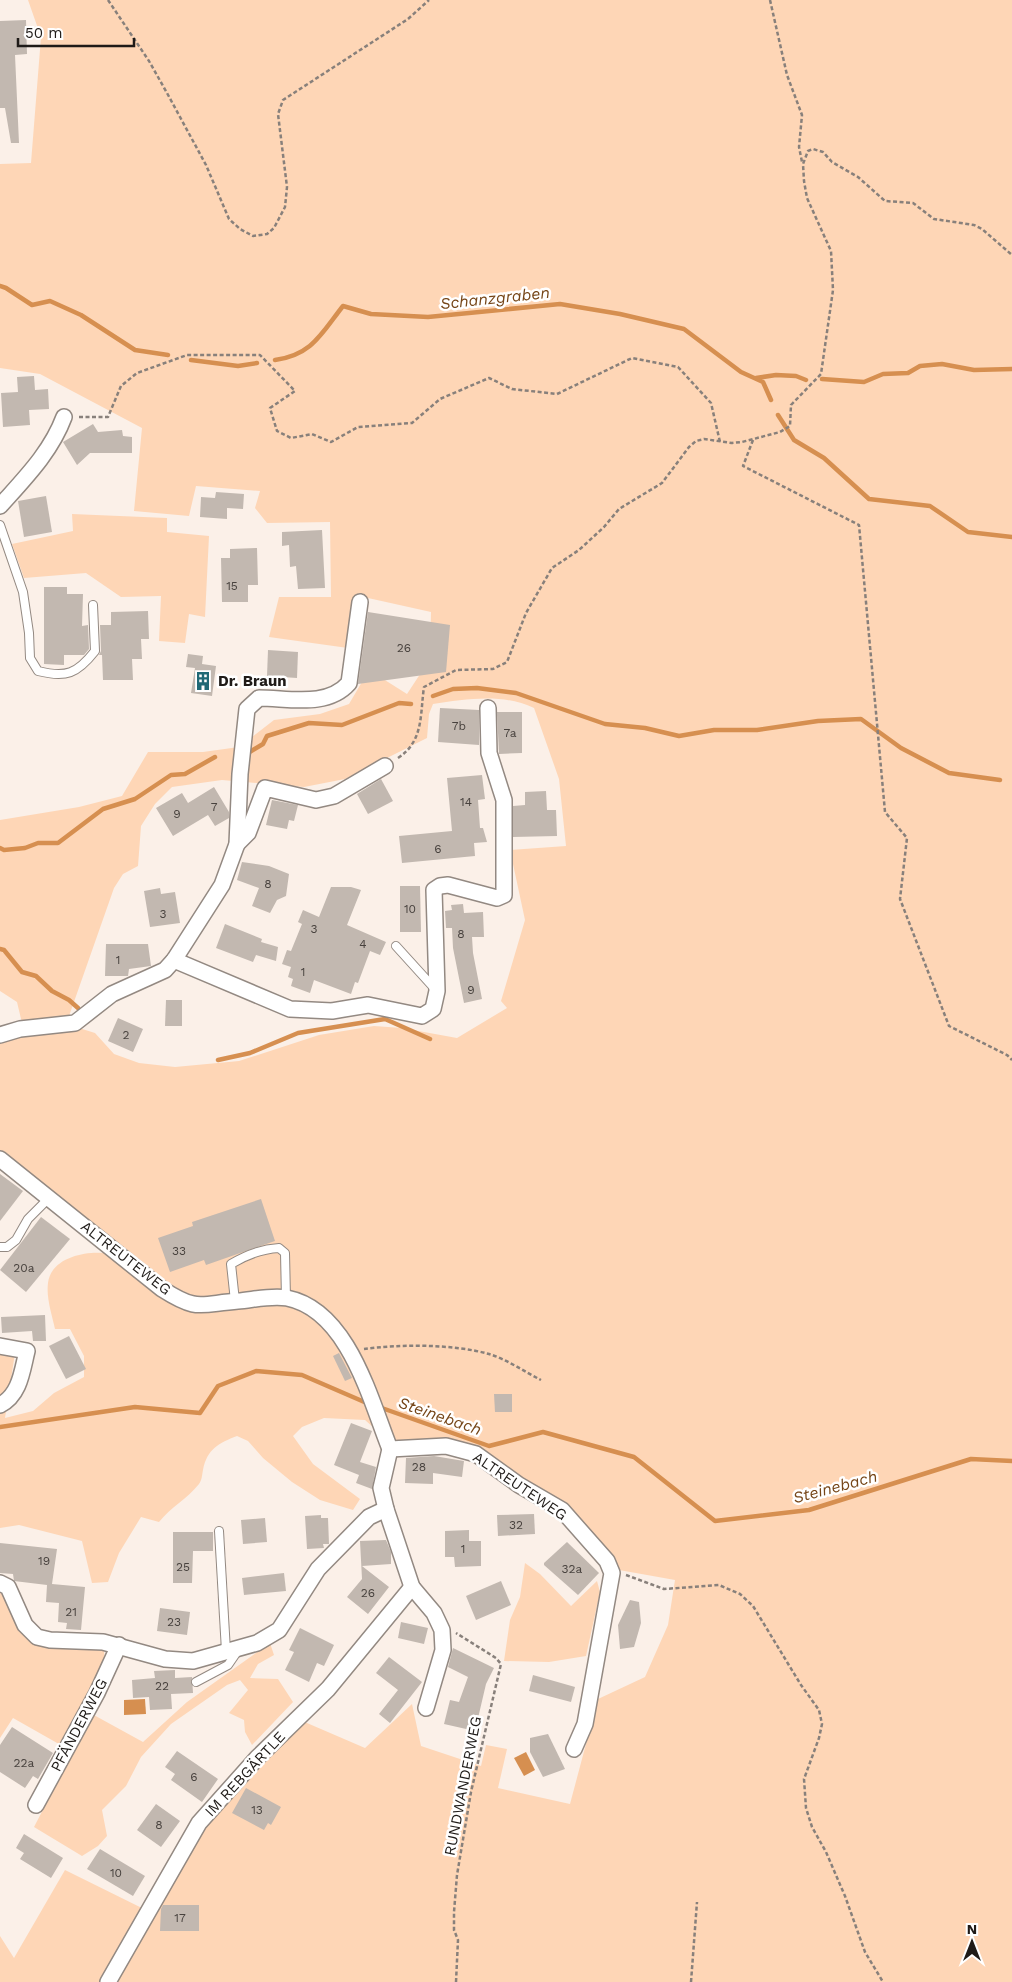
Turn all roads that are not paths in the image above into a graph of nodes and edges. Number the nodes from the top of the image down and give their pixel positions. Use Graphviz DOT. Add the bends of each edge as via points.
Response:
graph roads {
  1 [pos="64,417"];
  2 [pos="0,506"];
  3 [pos="0,526"];
  4 [pos="360,602"];
  5 [pos="93,605"];
  6 [pos="488,708"];
  7 [pos="385,766"];
  8 [pos="237,844"];
  9 [pos="396,946"];
  10 [pos="174,960"];
  11 [pos="437,991"];
  12 [pos="0,1035"];
  13 [pos="0,1159"];
  14 [pos="49,1198"];
  15 [pos="0,1247"];
  16 [pos="286,1298"];
  17 [pos="235,1301"];
  18 [pos="0,1346"];
  19 [pos="0,1405"];
  20 [pos="390,1449"];
  21 [pos="386,1509"];
  22 [pos="219,1530"];
  23 [pos="0,1584"];
  24 [pos="412,1587"];
  25 [pos="119,1645"];
  26 [pos="233,1649"];
  27 [pos="196,1682"];
  28 [pos="426,1708"];
  29 [pos="574,1750"];
  30 [pos="36,1805"];
  31 [pos="108,1982"];
  1 -- 2 [label="street" via="46,454"];
  3 -- 5 [label="lane" via="24,592 30,658 38,671 68,674 84,665 95,651"];
  4 -- 8 [label="street" via="349,682 342,692 321,700 259,698 247,709"];
  6 -- 11 [label="street" via="488,753 504,800 504,895 497,898 448,885 434,890"];
  7 -- 8 [label="street" via="334,796 316,800 265,788 248,832"];
  8 -- 10 [label="street" via="222,886"];
  9 -- 11 [label="lane"];
  10 -- 11 [label="street" via="290,1009 332,1011 368,1005 422,1016 433,1009"];
  10 -- 12 [label="street" via="165,970 112,994 75,1023 20,1029"];
  13 -- 14 [label="street, ALTREUTEWEG"];
  14 -- 15 [label="lane" via="28,1219 16,1240 7,1247"];
  14 -- 17 [label="street, ALTREUTEWEG" via="184,1303 204,1306"];
  16 -- 17 [label="street, ALTREUTEWEG"];
  16 -- 17 [label="lane" via="285,1253 279,1248 265,1249 231,1264"];
  16 -- 20 [label="street, ALTREUTEWEG" via="315,1309 328,1320 349,1351"];
  18 -- 19 [label="street" via="27,1351 19,1383 8,1401"];
  20 -- 21 [label="street" via="381,1488"];
  20 -- 29 [label="street, ALTREUTEWEG" via="446,1446 476,1454 562,1510 607,1561 612,1573 585,1724"];
  21 -- 24 [label="street"];
  21 -- 26 [label="street" via="369,1517 318,1568 279,1630 257,1643"];
  22 -- 26 [label="lane"];
  23 -- 25 [label="street" via="8,1587 25,1625 37,1637"];
  24 -- 28 [label="street" via="434,1613 442,1630 443,1650"];
  24 -- 31 [label="street, IM REBGÄRTLE" via="328,1689 257,1758 199,1823"];
  25 -- 26 [label="street" via="165,1659 193,1661"];
  25 -- 30 [label="street, PFÄNDERWEG" via="98,1693"];
  26 -- 27 [label="lane" via="228,1665"];
}
